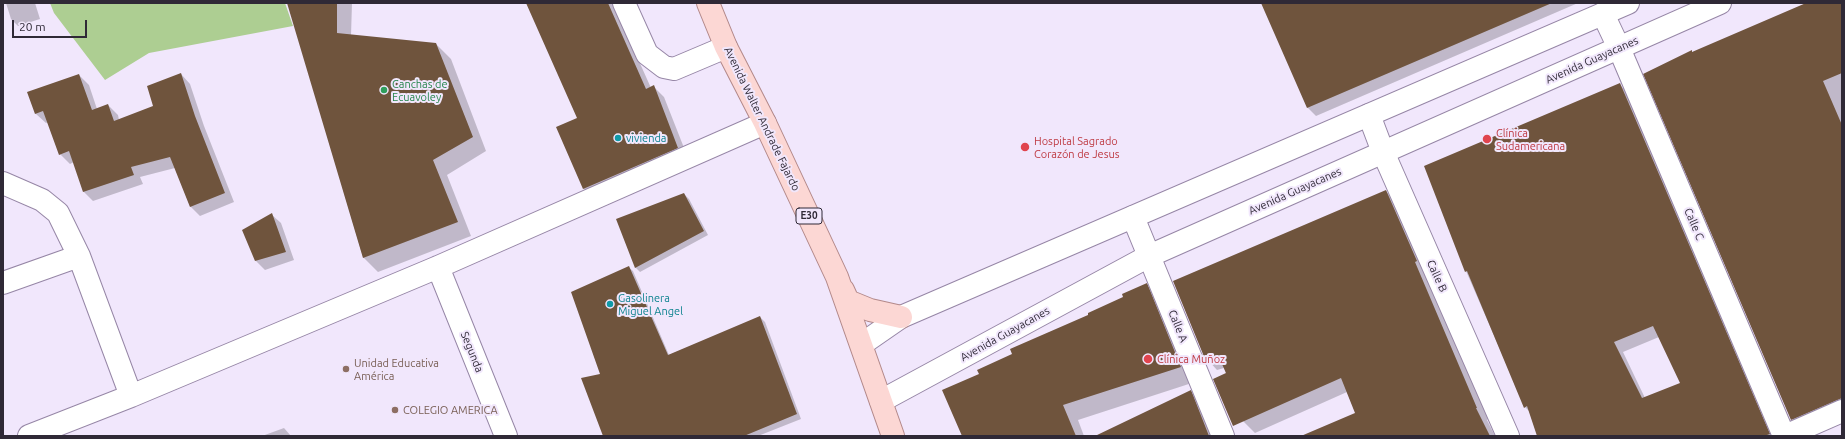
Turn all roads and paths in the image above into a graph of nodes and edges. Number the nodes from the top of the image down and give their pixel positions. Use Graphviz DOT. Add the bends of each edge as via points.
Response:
graph roads {
  1 [pos="624,3"];
  2 [pos="708,3"];
  3 [pos="1628,3"];
  4 [pos="1720,3"];
  5 [pos="1603,14"];
  6 [pos="726,47"];
  7 [pos="1619,48"];
  8 [pos="1369,115"];
  9 [pos="765,124"];
  10 [pos="1383,152"];
  11 [pos="3,183"];
  12 [pos="1133,217"];
  13 [pos="79,256"];
  14 [pos="1150,256"];
  15 [pos="438,267"];
  16 [pos="838,277"];
  17 [pos="3,284"];
  18 [pos="901,317"];
  19 [pos="862,344"];
  20 [pos="130,396"];
  21 [pos="881,401"];
  22 [pos="1842,411"];
  23 [pos="29,436"];
  24 [pos="506,436"];
  25 [pos="893,436"];
  26 [pos="1223,436"];
  27 [pos="1508,436"];
  28 [pos="1784,436"];
  1 -- 6 [label="street" via="647,54 664,67 674,69"];
  2 -- 6 [label="main road, Avenida Walter Andrade Fajardo / E30"];
  3 -- 5 [label="street"];
  4 -- 7 [label="street, Avenida Guayacanes"];
  5 -- 7 [label="street, Calle C"];
  5 -- 8 [label="street"];
  6 -- 9 [label="main road, Avenida Walter Andrade Fajardo / E30"];
  7 -- 10 [label="street, Avenida Guayacanes"];
  7 -- 28 [label="street, Calle C"];
  8 -- 10 [label="street, Calle B"];
  8 -- 12 [label="street"];
  9 -- 15 [label="street"];
  9 -- 16 [label="main road, Avenida Walter Andrade Fajardo / E30"];
  10 -- 14 [label="street, Avenida Guayacanes"];
  10 -- 27 [label="street, Calle B"];
  11 -- 13 [label="street" via="42,200 58,213"];
  12 -- 14 [label="street, Calle A"];
  12 -- 18 [label="street"];
  13 -- 17 [label="street"];
  13 -- 20 [label="street"];
  14 -- 21 [label="street, Avenida Guayacanes"];
  14 -- 26 [label="street, Calle A"];
  15 -- 20 [label="street"];
  15 -- 24 [label="street, Segunda"];
  16 -- 18 [label="main road" via="848,301 870,310"];
  16 -- 19 [label="main road, Avenida Walter Andrade Fajardo / E30"];
  18 -- 19 [label="street"];
  19 -- 21 [label="main road, Avenida Walter Andrade Fajardo / E30"];
  20 -- 23 [label="street"];
  21 -- 25 [label="main road, Avenida Walter Andrade Fajardo / E30"];
  22 -- 28 [label="street"];
}
